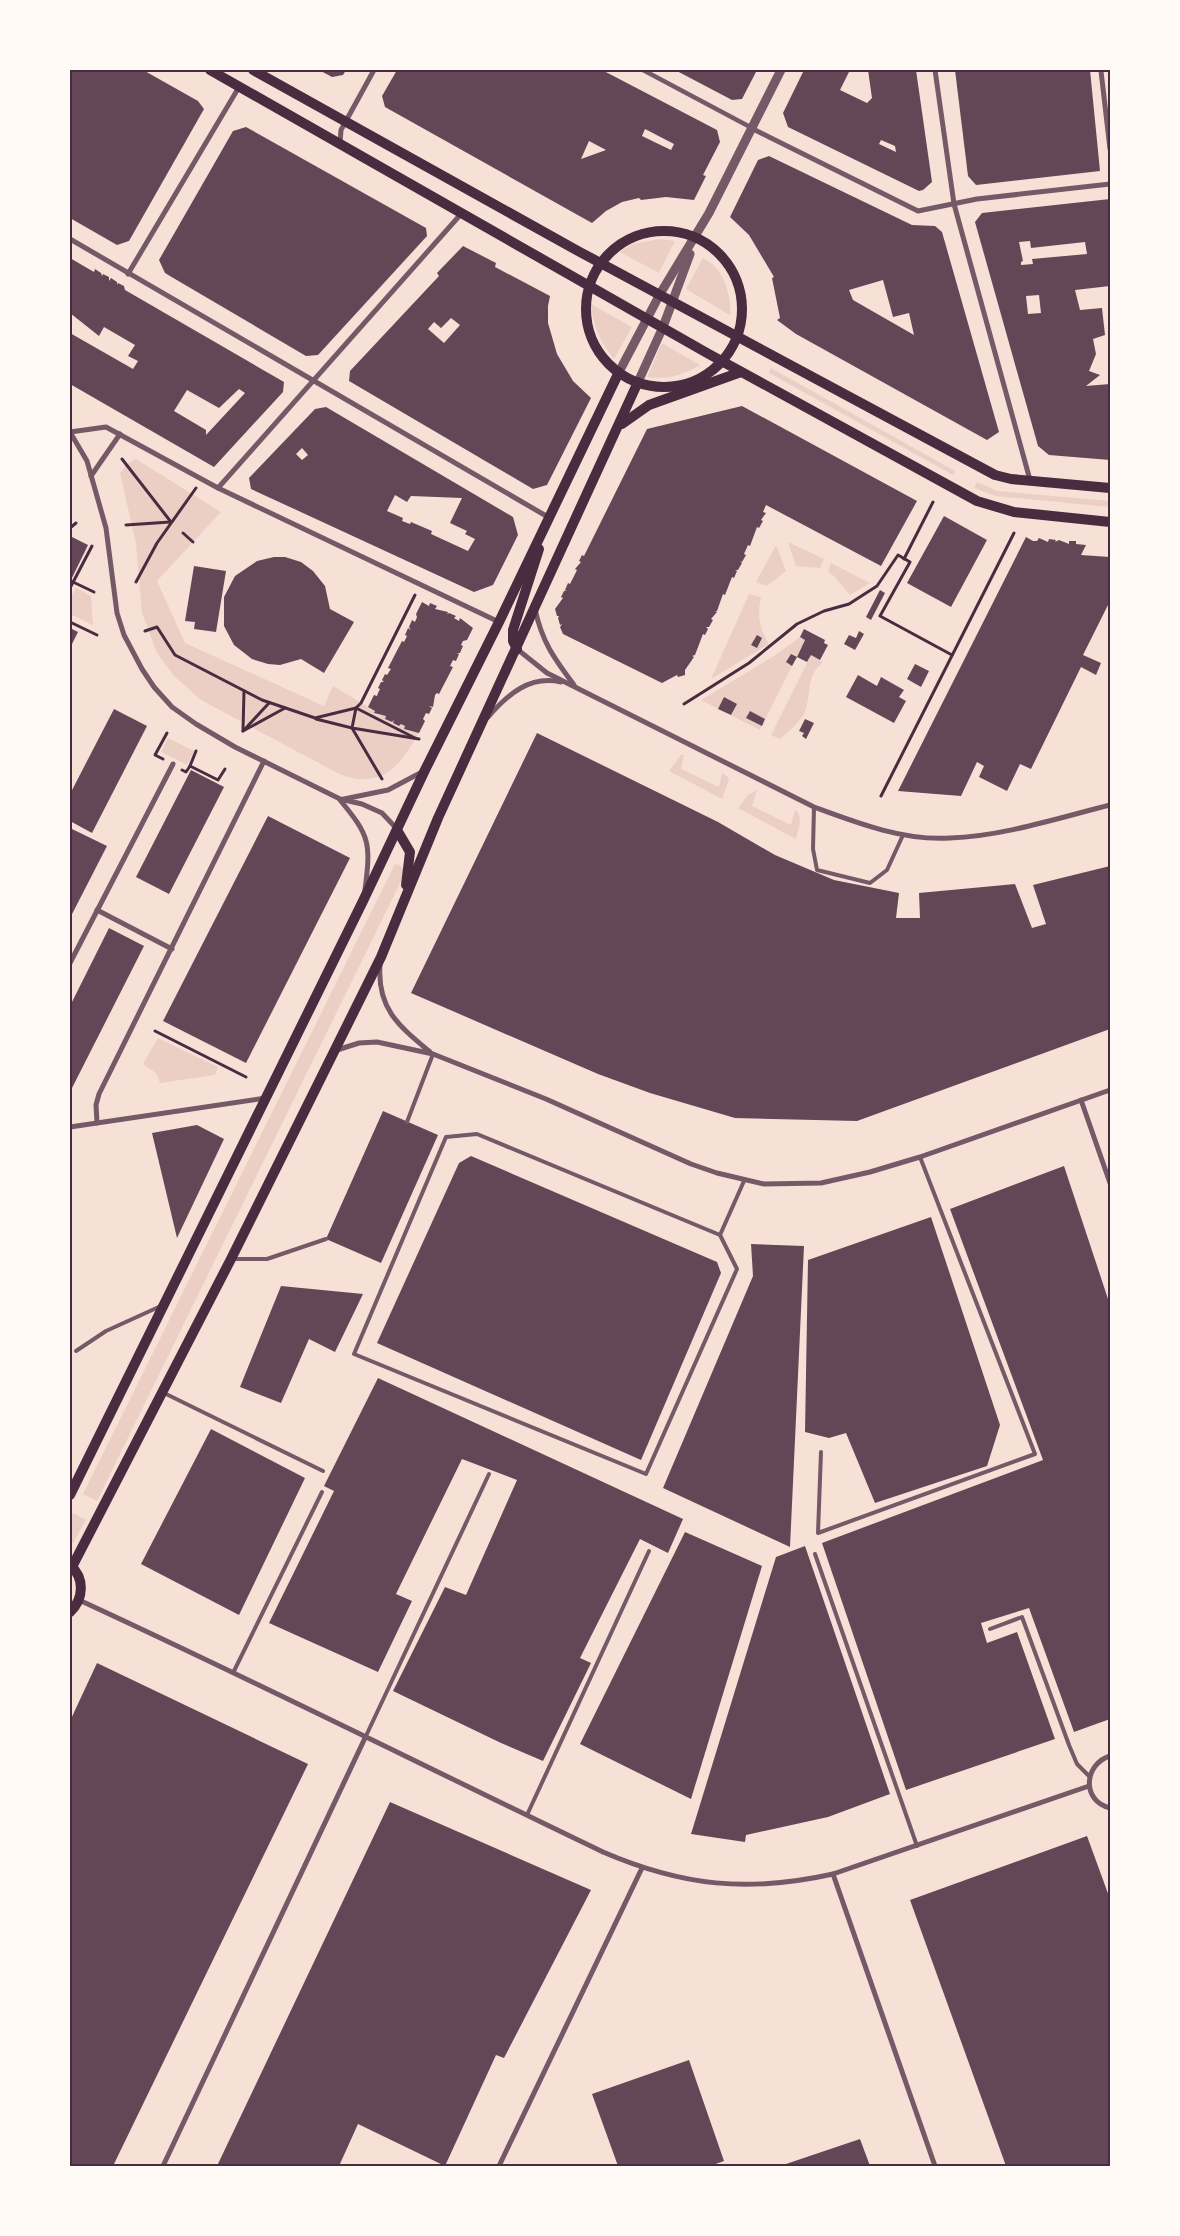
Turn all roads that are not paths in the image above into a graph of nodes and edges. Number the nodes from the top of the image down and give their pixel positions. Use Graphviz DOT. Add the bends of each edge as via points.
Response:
graph roads {
  1 [pos="210,70"];
  2 [pos="253,70"];
  3 [pos="374,70"];
  4 [pos="643,70"];
  5 [pos="781,70"];
  6 [pos="935,70"];
  7 [pos="1101,71"];
  8 [pos="239,87"];
  9 [pos="345,121"];
  10 [pos="753,128"];
  11 [pos="340,144"];
  12 [pos="1110,149"];
  13 [pos="1110,184"];
  14 [pos="954,204"];
  15 [pos="463,212"];
  16 [pos="696,237"];
  17 [pos="70,239"];
  18 [pos="601,263"];
  19 [pos="128,274"];
  20 [pos="590,285"];
  21 [pos="660,294"];
  22 [pos="673,301"];
  23 [pos="647,318"];
  24 [pos="663,327"];
  25 [pos="737,335"];
  26 [pos="721,361"];
  27 [pos="619,372"];
  28 [pos="741,372"];
  29 [pos="313,380"];
  30 [pos="638,382"];
  31 [pos="620,427"];
  32 [pos="70,432"];
  33 [pos="120,434"];
  34 [pos="91,476"];
  35 [pos="1030,481"];
  36 [pos="218,488"];
  37 [pos="1110,488"];
  38 [pos="548,517"];
  39 [pos="1110,522"];
  40 [pos="536,609"];
  41 [pos="500,622"];
  42 [pos="517,649"];
  43 [pos="574,685"];
  44 [pos="482,724"];
  45 [pos="264,761"];
  46 [pos="173,764"];
  47 [pos="425,770"];
  48 [pos="340,799"];
  49 [pos="1110,805"];
  50 [pos="814,807"];
  51 [pos="397,830"];
  52 [pos="903,835"];
  53 [pos="405,896"];
  54 [pos="364,901"];
  55 [pos="97,910"];
  56 [pos="172,949"];
  57 [pos="381,957"];
  58 [pos="70,963"];
  59 [pos="334,1051"];
  60 [pos="433,1054"];
  61 [pos="1110,1090"];
  62 [pos="266,1098"];
  63 [pos="1081,1100"];
  64 [pos="407,1122"];
  65 [pos="97,1123"];
  66 [pos="70,1127"];
  67 [pos="920,1157"];
  68 [pos="744,1181"];
  69 [pos="1110,1183"];
  70 [pos="720,1235"];
  71 [pos="326,1239"];
  72 [pos="231,1259"];
  73 [pos="166,1304"];
  74 [pos="76,1352"];
  75 [pos="163,1392"];
  76 [pos="821,1452"];
  77 [pos="323,1471"];
  78 [pos="489,1474"];
  79 [pos="322,1492"];
  80 [pos="70,1495"];
  81 [pos="649,1551"];
  82 [pos="815,1554"];
  83 [pos="71,1566"];
  84 [pos="79,1600"];
  85 [pos="70,1612"];
  86 [pos="990,1630"];
  87 [pos="234,1671"];
  88 [pos="365,1738"];
  89 [pos="1110,1756"];
  90 [pos="1089,1776"];
  91 [pos="1089,1786"];
  92 [pos="1110,1808"];
  93 [pos="527,1815"];
  94 [pos="917,1846"];
  95 [pos="642,1868"];
  96 [pos="833,1874"];
  97 [pos="163,2166"];
  98 [pos="499,2166"];
  99 [pos="935,2166"];
  1 -- 8 [label="main road"];
  2 -- 9 [label="main road"];
  3 -- 9 [label="street"];
  4 -- 10 [label="street"];
  5 -- 10 [label="street"];
  6 -- 14 [label="street"];
  7 -- 12 [label="street"];
  8 -- 11 [label="main road"];
  8 -- 19 [label="street"];
  9 -- 11 [label="street"];
  9 -- 18 [label="main road"];
  10 -- 14 [label="street" via="918,211"];
  10 -- 16 [label="street"];
  11 -- 15 [label="main road"];
  13 -- 14 [label="street"];
  14 -- 35 [label="street"];
  15 -- 20 [label="main road"];
  15 -- 29 [label="street"];
  16 -- 18 [label="main road" via="679,232 642,234 625,241"];
  16 -- 21 [label="street"];
  16 -- 22 [label="street"];
  16 -- 25 [label="main road" via="716,250 730,266 739,285 742,312"];
  17 -- 19 [label="street"];
  18 -- 20 [label="main road"];
  18 -- 21 [label="main road"];
  19 -- 29 [label="street"];
  20 -- 23 [label="main road"];
  20 -- 27 [label="main road" via="586,303 588,327 596,348"];
  21 -- 22 [label="main road"];
  21 -- 23 [label="street"];
  22 -- 24 [label="street"];
  22 -- 25 [label="main road"];
  23 -- 24 [label="main road"];
  23 -- 27 [label="street"];
  24 -- 26 [label="main road"];
  24 -- 30 [label="street"];
  25 -- 26 [label="main road"];
  25 -- 35 [label="main road" via="995,475"];
  26 -- 28 [label="main road"];
  26 -- 30 [label="main road" via="708,373 683,384 656,386"];
  27 -- 30 [label="main road"];
  27 -- 38 [label="main road"];
  28 -- 31 [label="main road" via="649,405"];
  28 -- 39 [label="main road" via="977,501 1014,512"];
  29 -- 36 [label="street"];
  29 -- 38 [label="street"];
  30 -- 31 [label="main road"];
  31 -- 40 [label="main road"];
  32 -- 33 [label="street" via="106,426"];
  32 -- 34 [label="street" via="87,461"];
  33 -- 34 [label="street"];
  33 -- 36 [label="street"];
  34 -- 45 [label="street" via="106,528 117,613 142,669 172,707 196,724"];
  35 -- 37 [label="main road"];
  36 -- 41 [label="street"];
  38 -- 41 [label="main road"];
  38 -- 42 [label="main road" via="513,630"];
  40 -- 42 [label="main road"];
  40 -- 43 [label="street" via="540,631 549,652"];
  41 -- 47 [label="main road"];
  42 -- 43 [label="street" via="547,673"];
  42 -- 44 [label="main road"];
  43 -- 44 [label="street" via="542,680 528,683 501,703"];
  43 -- 50 [label="street"];
  44 -- 53 [label="main road"];
  45 -- 48 [label="street"];
  45 -- 56 [label="street"];
  46 -- 55 [label="street"];
  47 -- 48 [label="street" via="388,790"];
  47 -- 51 [label="main road"];
  48 -- 51 [label="street" via="382,813"];
  48 -- 54 [label="street" via="366,836 369,860"];
  49 -- 52 [label="street" via="996,832 950,838"];
  50 -- 52 [label="street"];
  50 -- 52 [label="lane" via="813,849 817,870 870,883 887,870"];
  51 -- 53 [label="main road" via="410,852"];
  51 -- 54 [label="main road"];
  53 -- 57 [label="main road"];
  54 -- 62 [label="main road"];
  55 -- 56 [label="street"];
  55 -- 58 [label="street"];
  56 -- 65 [label="street" via="99,1094"];
  57 -- 59 [label="main road"];
  57 -- 60 [label="street" via="379,977 382,996 390,1014"];
  59 -- 60 [label="street" via="359,1043 377,1042"];
  59 -- 72 [label="main road"];
  60 -- 64 [label="lane"];
  60 -- 68 [label="street" via="546,1099 674,1157"];
  61 -- 63 [label="street"];
  62 -- 65 [label="street"];
  62 -- 73 [label="main road"];
  63 -- 67 [label="street"];
  63 -- 69 [label="street"];
  65 -- 66 [label="street"];
  67 -- 68 [label="street" via="822,1183 785,1185"];
  67 -- 76 [label="lane" via="1035,1454 818,1533"];
  68 -- 70 [label="lane"];
  70 -- 70 [label="lane" via="737,1269 646,1474 354,1354 446,1137 477,1134"];
  71 -- 72 [label="lane" via="267,1259"];
  72 -- 75 [label="main road"];
  73 -- 74 [label="lane" via="106,1331"];
  73 -- 80 [label="main road"];
  75 -- 77 [label="lane"];
  75 -- 83 [label="main road"];
  78 -- 88 [label="lane"];
  79 -- 87 [label="lane"];
  81 -- 93 [label="lane"];
  82 -- 94 [label="lane"];
  83 -- 84 [label="main road" via="81,1582"];
  84 -- 85 [label="main road"];
  84 -- 87 [label="street"];
  86 -- 90 [label="lane" via="1022,1617 1077,1764"];
  87 -- 88 [label="street"];
  88 -- 93 [label="street"];
  88 -- 97 [label="street"];
  89 -- 90 [label="street" via="1097,1762"];
  90 -- 91 [label="street"];
  91 -- 92 [label="street" via="1097,1802"];
  91 -- 94 [label="street"];
  93 -- 95 [label="street"];
  94 -- 96 [label="street"];
  95 -- 96 [label="street" via="681,1879 728,1884 765,1885"];
  95 -- 98 [label="street"];
  96 -- 99 [label="street"];
}
